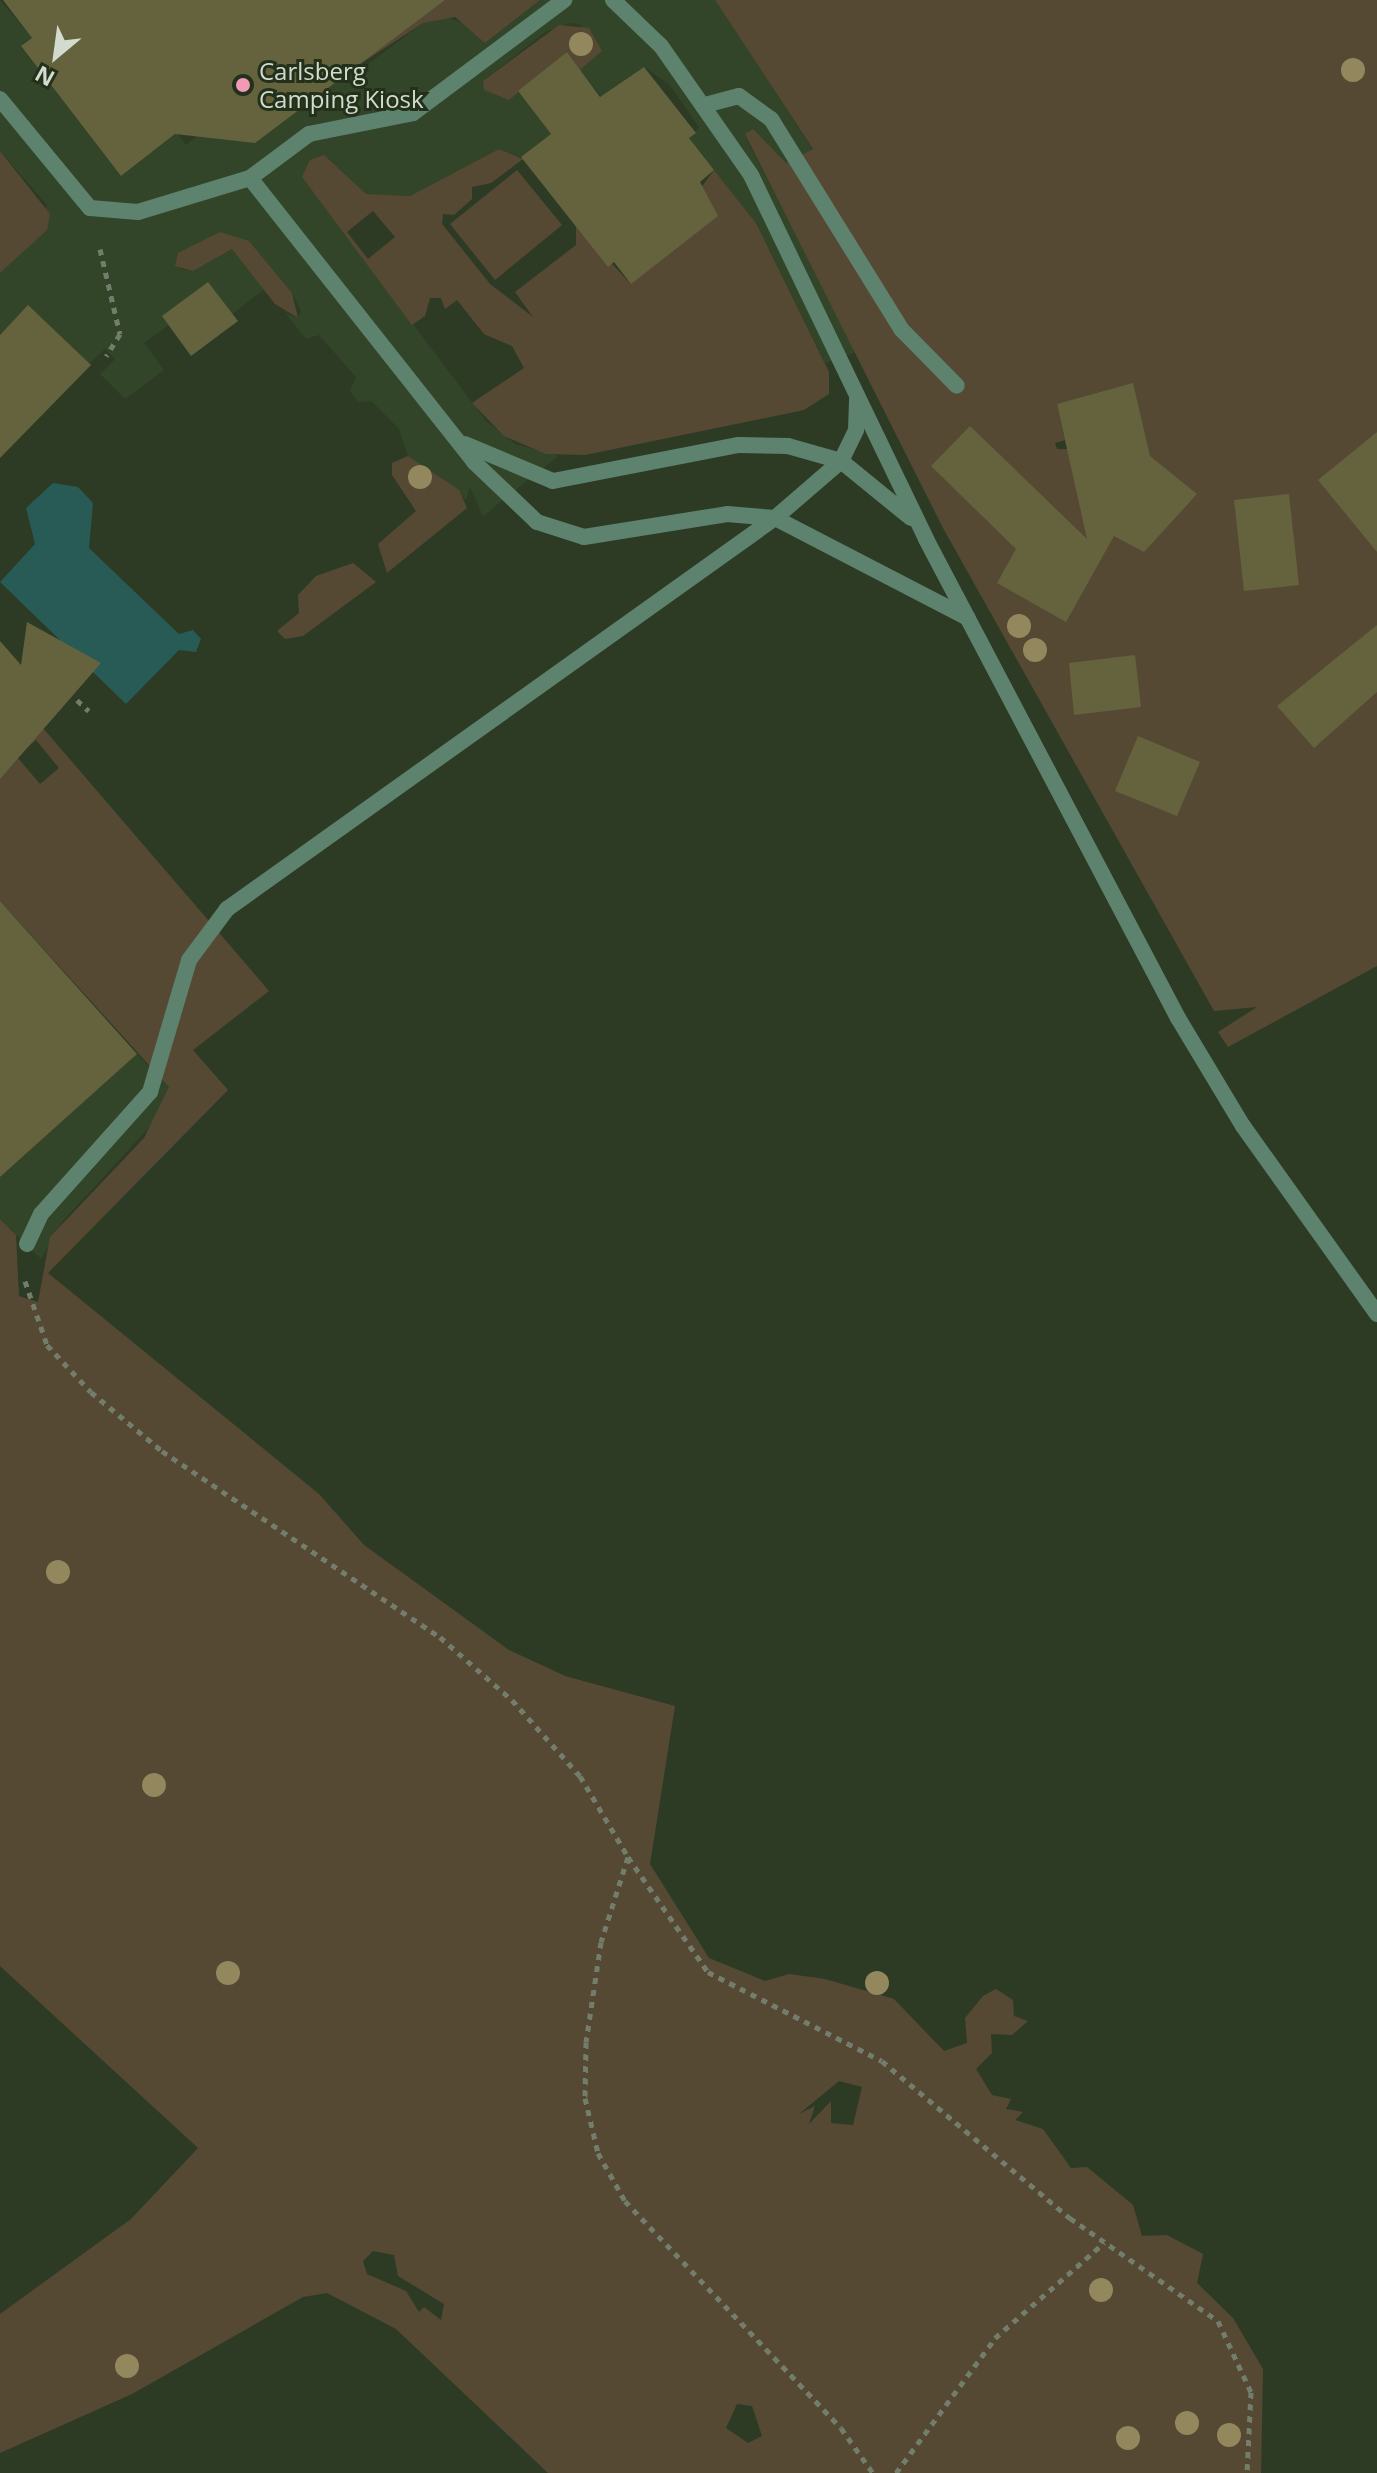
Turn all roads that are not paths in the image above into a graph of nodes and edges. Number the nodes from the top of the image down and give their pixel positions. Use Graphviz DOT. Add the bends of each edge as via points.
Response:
graph roads {
  1 [pos="564,0"];
  2 [pos="613,0"];
  3 [pos="0,99"];
  4 [pos="705,105"];
  5 [pos="250,178"];
  6 [pos="957,386"];
  7 [pos="856,390"];
  8 [pos="451,433"];
  9 [pos="841,461"];
  10 [pos="775,518"];
  11 [pos="926,539"];
  12 [pos="969,619"];
  13 [pos="27,1244"];
  14 [pos="1377,1314"];
  1 -- 5 [label="lane" via="429,104 392,120 309,134"];
  2 -- 4 [label="lane"];
  3 -- 5 [label="lane" via="90,208 138,212"];
  4 -- 6 [label="lane" via="739,96 771,119 902,330"];
  4 -- 7 [label="lane" via="751,175"];
  5 -- 8 [label="lane"];
  7 -- 9 [label="lane" via="856,430"];
  7 -- 11 [label="lane"];
  8 -- 9 [label="lane" via="505,467 553,481 763,442"];
  8 -- 10 [label="lane" via="507,500 567,535 727,514"];
  9 -- 10 [label="lane"];
  9 -- 11 [label="lane" via="891,498"];
  10 -- 12 [label="lane"];
  10 -- 13 [label="lane" via="227,909 189,960 150,1092 41,1214"];
  11 -- 12 [label="lane"];
  12 -- 14 [label="lane" via="1208,1070"];
}
